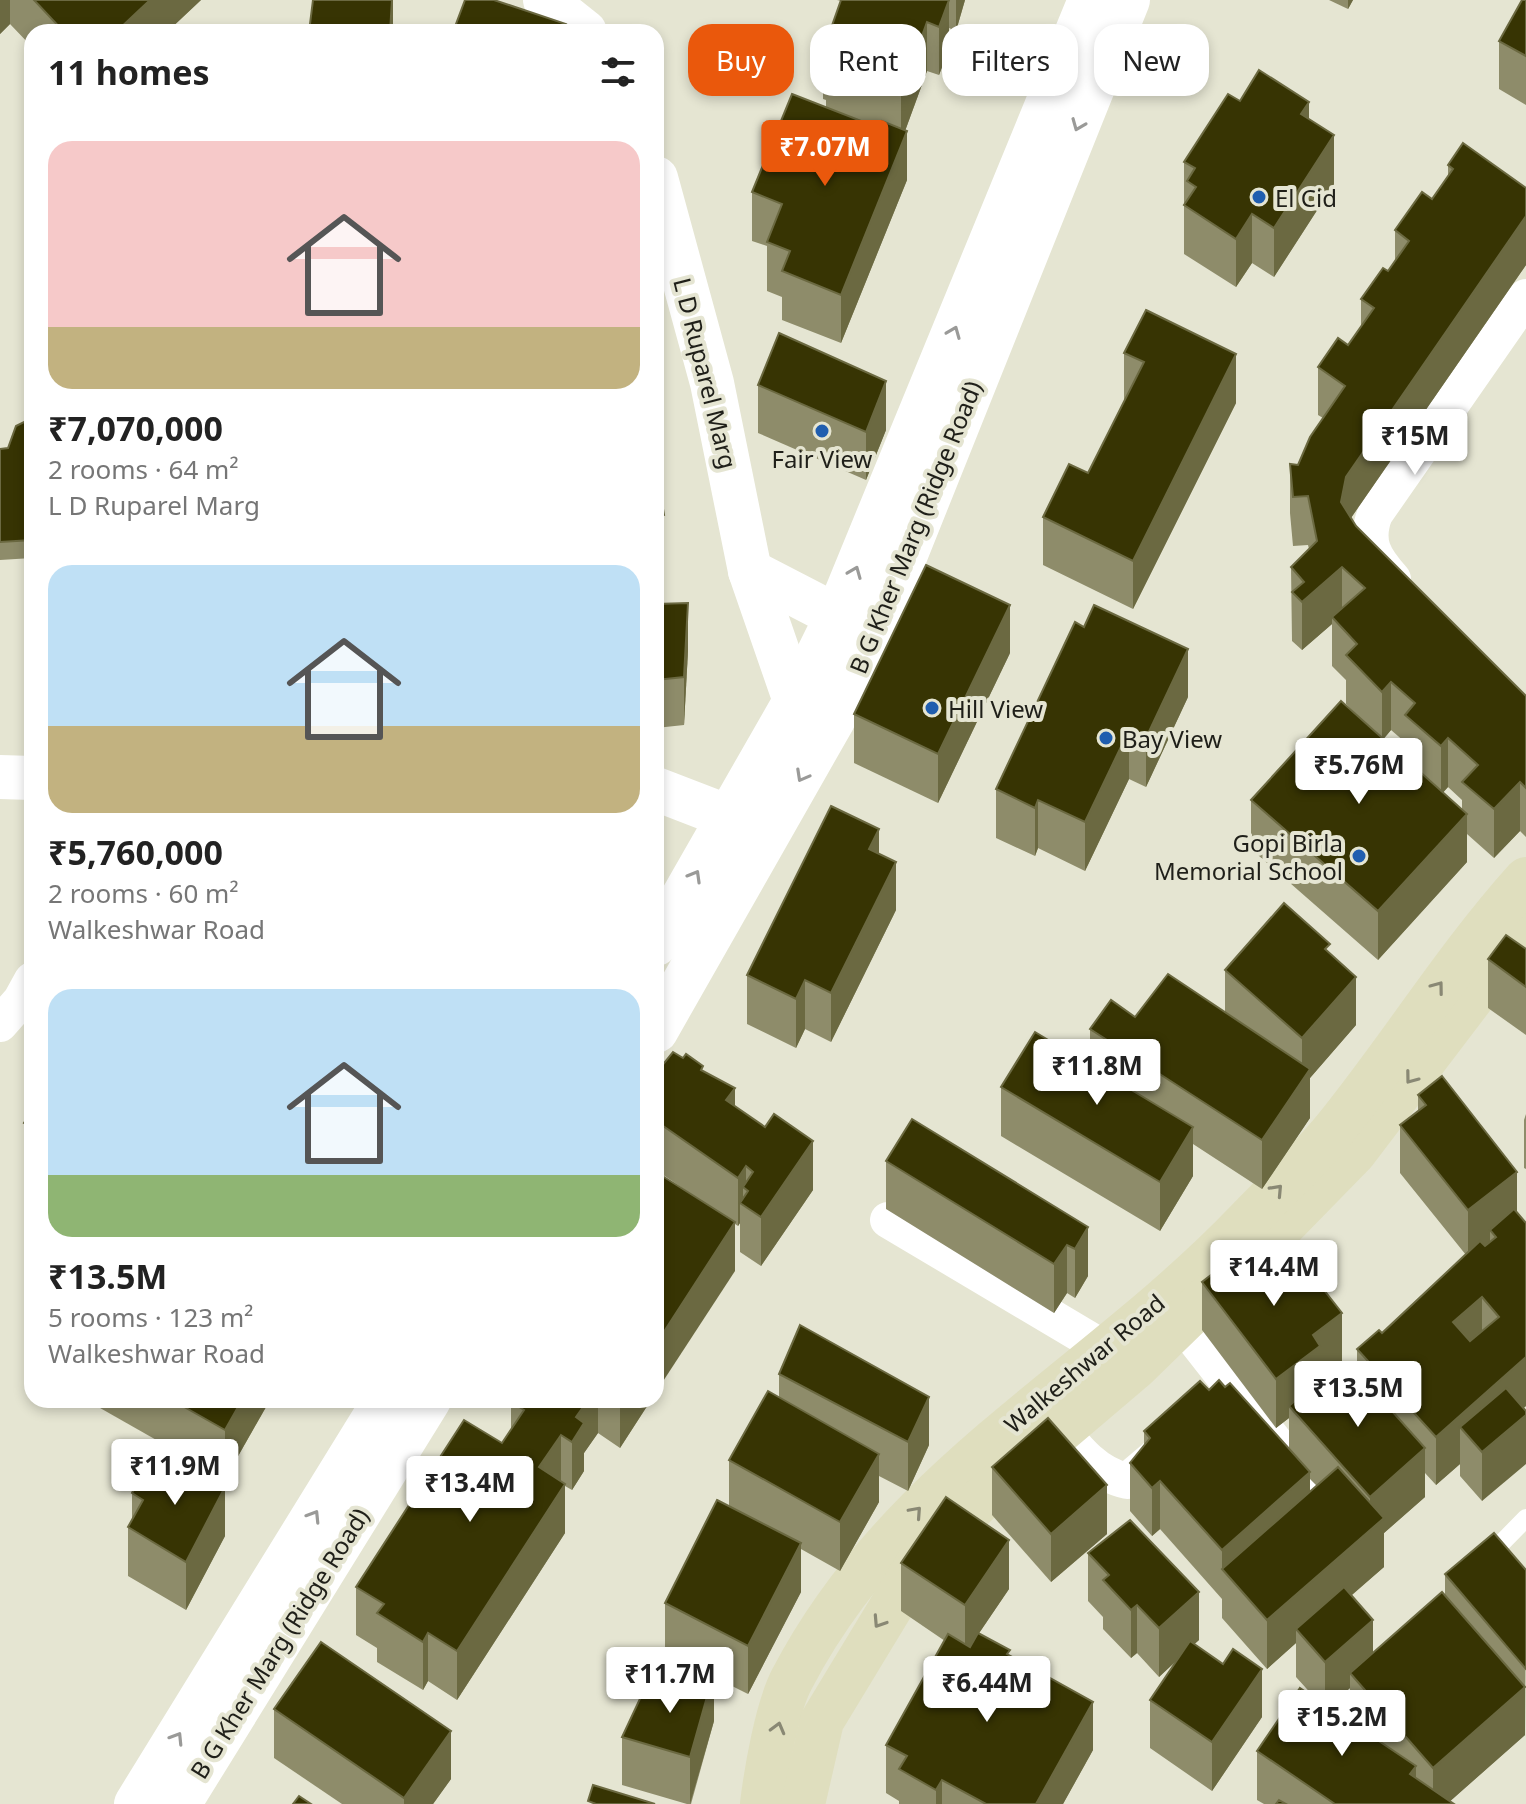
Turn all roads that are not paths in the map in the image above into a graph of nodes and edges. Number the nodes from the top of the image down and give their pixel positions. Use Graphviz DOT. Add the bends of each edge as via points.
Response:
graph roads {
  1 [pos="545,0"];
  2 [pos="1090,0"];
  3 [pos="1128,0"];
  4 [pos="575,24"];
  5 [pos="664,207"];
  6 [pos="1526,297"];
  7 [pos="750,571"];
  8 [pos="1420,608"];
  9 [pos="857,623"];
  10 [pos="795,701"];
  11 [pos="833,720"];
  12 [pos="0,777"];
  13 [pos="24,778"];
  14 [pos="664,792"];
  15 [pos="729,816"];
  16 [pos="771,833"];
  17 [pos="1526,879"];
  18 [pos="664,930"];
  19 [pos="1513,935"];
  20 [pos="24,995"];
  21 [pos="664,1017"];
  22 [pos="0,1024"];
  23 [pos="888,1220"];
  24 [pos="1172,1310"];
  25 [pos="1122,1358"];
  26 [pos="380,1408"];
  27 [pos="424,1408"];
  28 [pos="1050,1415"];
  29 [pos="1174,1442"];
  30 [pos="1323,1503"];
  31 [pos="1526,1518"];
  32 [pos="1470,1575"];
  33 [pos="136,1804"];
  34 [pos="179,1804"];
  35 [pos="762,1804"];
  36 [pos="803,1804"];
  1 -- 4 [label="street"];
  9 -- 2 [label="street, B G Kher Marg (Ridge Road), one-way"];
  3 -- 9 [label="street, B G Kher Marg (Ridge Road), one-way"];
  5 -- 7 [label="street, L D Ruparel Marg" via="712,383"];
  6 -- 8 [label="street" via="1370,527 1377,562"];
  7 -- 9 [label="street"];
  7 -- 10 [label="street, L D Ruparel Marg"];
  9 -- 10 [label="street, B G Kher Marg (Ridge Road)"];
  9 -- 11 [label="street, B G Kher Marg (Ridge Road)"];
  10 -- 11 [label="street"];
  10 -- 15 [label="street, B G Kher Marg (Ridge Road)"];
  11 -- 16 [label="street, B G Kher Marg (Ridge Road), one-way"];
  12 -- 13 [label="street"];
  14 -- 15 [label="street"];
  15 -- 16 [label="street"];
  18 -- 15 [label="street, B G Kher Marg (Ridge Road), one-way"];
  16 -- 21 [label="street, B G Kher Marg (Ridge Road)"];
  17 -- 19 [label="main road, Walkeshwar Road"];
  19 -- 24 [label="main road, Walkeshwar Road" via="1343,1142 1244,1225"];
  20 -- 22 [label="street"];
  23 -- 25 [label="street"];
  24 -- 25 [label="main road, Walkeshwar Road"];
  24 -- 30 [label="street"];
  25 -- 28 [label="main road, Walkeshwar Road"];
  33 -- 26 [label="street, B G Kher Marg (Ridge Road), one-way"];
  27 -- 34 [label="street, B G Kher Marg (Ridge Road)"];
  28 -- 29 [label="street" via="1096,1469 1127,1481"];
  35 -- 28 [label="main road, Walkeshwar Road, one-way" via="791,1681 860,1573 941,1484"];
  28 -- 36 [label="main road, Walkeshwar Road, one-way" via="988,1493 919,1561 822,1721"];
  31 -- 32 [label="lane"];
}
